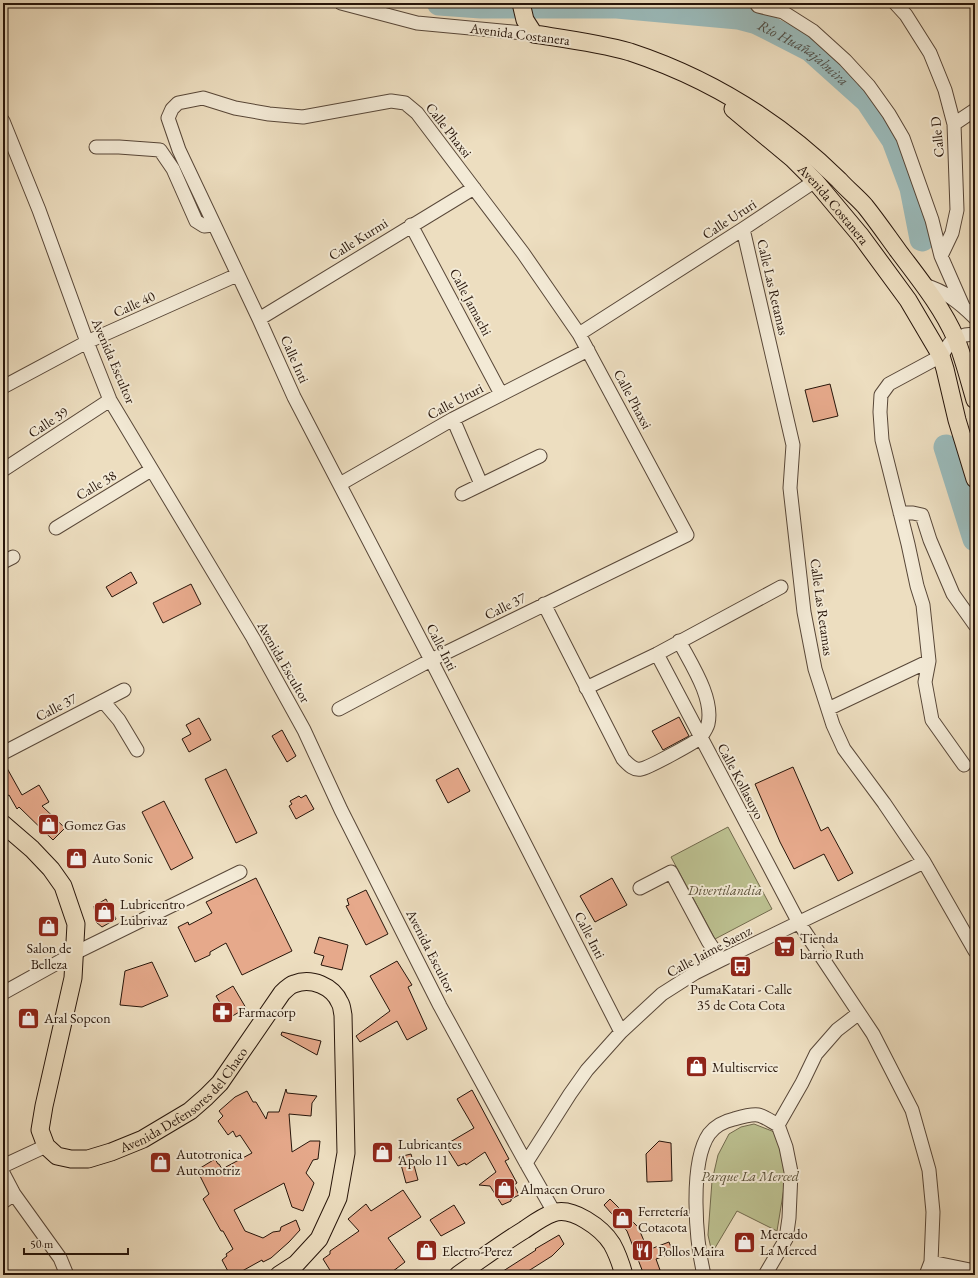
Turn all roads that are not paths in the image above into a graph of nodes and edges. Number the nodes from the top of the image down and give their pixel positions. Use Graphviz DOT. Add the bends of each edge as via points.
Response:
graph roads {
  1 [pos="341,3"];
  2 [pos="522,3"];
  3 [pos="756,3"];
  4 [pos="895,3"];
  5 [pos="534,34"];
  6 [pos="696,78"];
  7 [pos="975,110"];
  8 [pos="3,121"];
  9 [pos="954,124"];
  10 [pos="96,147"];
  11 [pos="815,181"];
  12 [pos="474,188"];
  13 [pos="865,206"];
  14 [pos="214,225"];
  15 [pos="411,225"];
  16 [pos="743,230"];
  17 [pos="941,256"];
  18 [pos="237,275"];
  19 [pos="924,285"];
  20 [pos="963,306"];
  21 [pos="975,318"];
  22 [pos="259,319"];
  23 [pos="579,334"];
  24 [pos="975,334"];
  25 [pos="956,339"];
  26 [pos="87,342"];
  27 [pos="588,350"];
  28 [pos="941,356"];
  29 [pos="3,387"];
  30 [pos="502,394"];
  31 [pos="110,400"];
  32 [pos="975,400"];
  33 [pos="453,419"];
  34 [pos="540,456"];
  35 [pos="3,470"];
  36 [pos="151,470"];
  37 [pos="975,479"];
  38 [pos="340,484"];
  39 [pos="482,484"];
  40 [pos="462,494"];
  41 [pos="900,513"];
  42 [pos="56,528"];
  43 [pos="687,535"];
  44 [pos="781,587"];
  45 [pos="544,604"];
  46 [pos="975,625"];
  47 [pos="679,641"];
  48 [pos="657,654"];
  49 [pos="431,660"];
  50 [pos="929,661"];
  51 [pos="586,688"];
  52 [pos="124,690"];
  53 [pos="103,701"];
  54 [pos="339,709"];
  55 [pos="828,710"];
  56 [pos="700,738"];
  57 [pos="138,750"];
  58 [pos="3,752"];
  59 [pos="964,764"];
  60 [pos="3,824"];
  61 [pos="924,862"];
  62 [pos="240,872"];
  63 [pos="640,888"];
  64 [pos="799,923"];
  65 [pos="975,950"];
  66 [pos="75,953"];
  67 [pos="721,960"];
  68 [pos="3,993"];
  69 [pos="859,1013"];
  70 [pos="621,1032"];
  71 [pos="778,1125"];
  72 [pos="46,1146"];
  73 [pos="526,1163"];
  74 [pos="3,1166"];
  75 [pos="3,1173"];
  76 [pos="14,1194"];
  77 [pos="3,1202"];
  78 [pos="554,1212"];
  79 [pos="931,1262"];
  80 [pos="975,1271"];
  81 [pos="67,1275"];
  82 [pos="280,1275"];
  83 [pos="458,1275"];
  84 [pos="624,1275"];
  85 [pos="704,1275"];
  86 [pos="765,1275"];
  87 [pos="926,1275"];
  1 -- 5 [label="street, Avenida Costanera" via="417,23"];
  2 -- 5 [label="main road" via="525,20"];
  3 -- 17 [label="street" via="758,6 783,12 813,31 869,86 903,138 927,204"];
  4 -- 9 [label="street, Calle D" via="906,15 930,53 945,90"];
  5 -- 6 [label="main road, Avenida Costanera" via="587,42 629,52"];
  6 -- 11 [label="main road, Avenida Costanera"];
  6 -- 13 [label="main road, Avenida Costanera" via="734,98 781,130 817,159"];
  7 -- 9 [label="street"];
  8 -- 26 [label="street, Avenida Escultor" via="39,210"];
  9 -- 17 [label="street, Calle D" via="956,215 952,233"];
  10 -- 14 [label="street" via="160,150 173,170 196,221 204,226"];
  11 -- 13 [label="main road" via="823,180 836,184"];
  11 -- 16 [label="street, Calle Ururi"];
  11 -- 28 [label="main road, Avenida Costanera" via="892,277"];
  12 -- 14 [label="street, Calle Phaxsi" via="417,113 405,103 391,101 303,117 236,108 203,98 178,103 168,118 179,150"];
  12 -- 15 [label="street, Calle Kurmi"];
  12 -- 23 [label="street, Calle Phaxsi"];
  13 -- 19 [label="main road, Avenida Costanera"];
  14 -- 18 [label="street, Calle Phaxsi"];
  15 -- 22 [label="street, Calle Kurmi"];
  15 -- 30 [label="street, Calle Jamachi"];
  16 -- 23 [label="street, Calle Ururi"];
  16 -- 55 [label="street, Calle Las Retamas" via="793,445 790,488 804,612 815,669"];
  17 -- 20 [label="street"];
  18 -- 22 [label="street, Calle Inti"];
  18 -- 26 [label="street, Calle 40"];
  19 -- 20 [label="street" via="937,288"];
  19 -- 25 [label="main road, Avenida Costanera"];
  20 -- 21 [label="street"];
  22 -- 38 [label="street, Calle Inti" via="294,397"];
  23 -- 27 [label="street, Calle Phaxsi"];
  24 -- 25 [label="street"];
  25 -- 28 [label="street"];
  25 -- 32 [label="main road, Avenida Costanera"];
  26 -- 29 [label="street, Calle 40"];
  26 -- 31 [label="street, Avenida Escultor"];
  27 -- 30 [label="street, Calle Ururi"];
  27 -- 43 [label="street, Calle Phaxsi"];
  28 -- 37 [label="main road, Avenida Costanera"];
  28 -- 41 [label="street" via="890,384 881,395 882,440"];
  30 -- 33 [label="street, Calle Ururi"];
  31 -- 35 [label="street, Calle 39"];
  31 -- 36 [label="street, Avenida Escultor"];
  33 -- 38 [label="street, Calle Ururi"];
  33 -- 39 [label="street"];
  34 -- 39 [label="street"];
  36 -- 42 [label="street, Calle 38"];
  36 -- 73 [label="street, Avenida Escultor" via="253,638 304,730 341,810 440,1006"];
  38 -- 49 [label="street, Calle Inti"];
  39 -- 40 [label="street"];
  41 -- 46 [label="street" via="922,515 953,594"];
  41 -- 50 [label="street" via="923,605"];
  43 -- 45 [label="street, Calle 37"];
  44 -- 47 [label="street"];
  45 -- 49 [label="street, Calle 37"];
  45 -- 51 [label="street"];
  47 -- 48 [label="street"];
  47 -- 56 [label="street" via="709,705 708,724"];
  48 -- 51 [label="street"];
  48 -- 56 [label="street, Calle Kollasuyo"];
  49 -- 54 [label="street, Calle 37"];
  49 -- 70 [label="street, Calle Inti"];
  50 -- 55 [label="street"];
  50 -- 59 [label="street" via="925,682 932,720"];
  51 -- 56 [label="street" via="623,759 632,768 640,770 656,763"];
  52 -- 53 [label="street, Calle 37"];
  53 -- 57 [label="street"];
  53 -- 58 [label="street, Calle 37"];
  55 -- 61 [label="street, Calle Las Retamas" via="844,749"];
  56 -- 64 [label="street, Calle Kollasuyo"];
  60 -- 66 [label="main road" via="32,848 63,886 76,924"];
  61 -- 64 [label="street, Calle Jaime Saenz"];
  61 -- 65 [label="street, Calle Las Retamas"];
  62 -- 66 [label="street"];
  63 -- 67 [label="street" via="671,872"];
  64 -- 67 [label="street, Calle Jaime Saenz"];
  64 -- 69 [label="street, Calle Kollasuyo"];
  66 -- 68 [label="street"];
  66 -- 72 [label="main road" via="73,978 40,1130"];
  67 -- 70 [label="street, Calle Jaime Saenz" via="662,994"];
  69 -- 71 [label="street" via="837,1030 816,1054"];
  69 -- 79 [label="street, Calle Kollasuyo" via="873,1034 912,1110 922,1140 929,1170 933,1212"];
  70 -- 73 [label="street, Calle Jaime Saenz" via="587,1070"];
  71 -- 85 [label="street" via="758,1115 723,1122 709,1134 701,1156 697,1185 696,1217"];
  71 -- 86 [label="street" via="791,1172 789,1218 786,1239"];
  72 -- 74 [label="street"];
  72 -- 82 [label="main road, Avenida Defensores del Chaco" via="57,1156 88,1159 143,1139 190,1111 220,1083 282,993 294,984 309,981 323,985 334,993 341,1003 343,1015 346,1153 338,1198 319,1239 296,1264"];
  73 -- 78 [label="street, Avenida Escultor"];
  75 -- 76 [label="street"];
  76 -- 77 [label="street"];
  76 -- 81 [label="street" via="60,1258"];
  78 -- 83 [label="main road" via="515,1235"];
  78 -- 84 [label="main road" via="573,1213 594,1224 611,1243"];
  79 -- 80 [label="street"];
  79 -- 87 [label="street, Calle Kollasuyo"];
}
